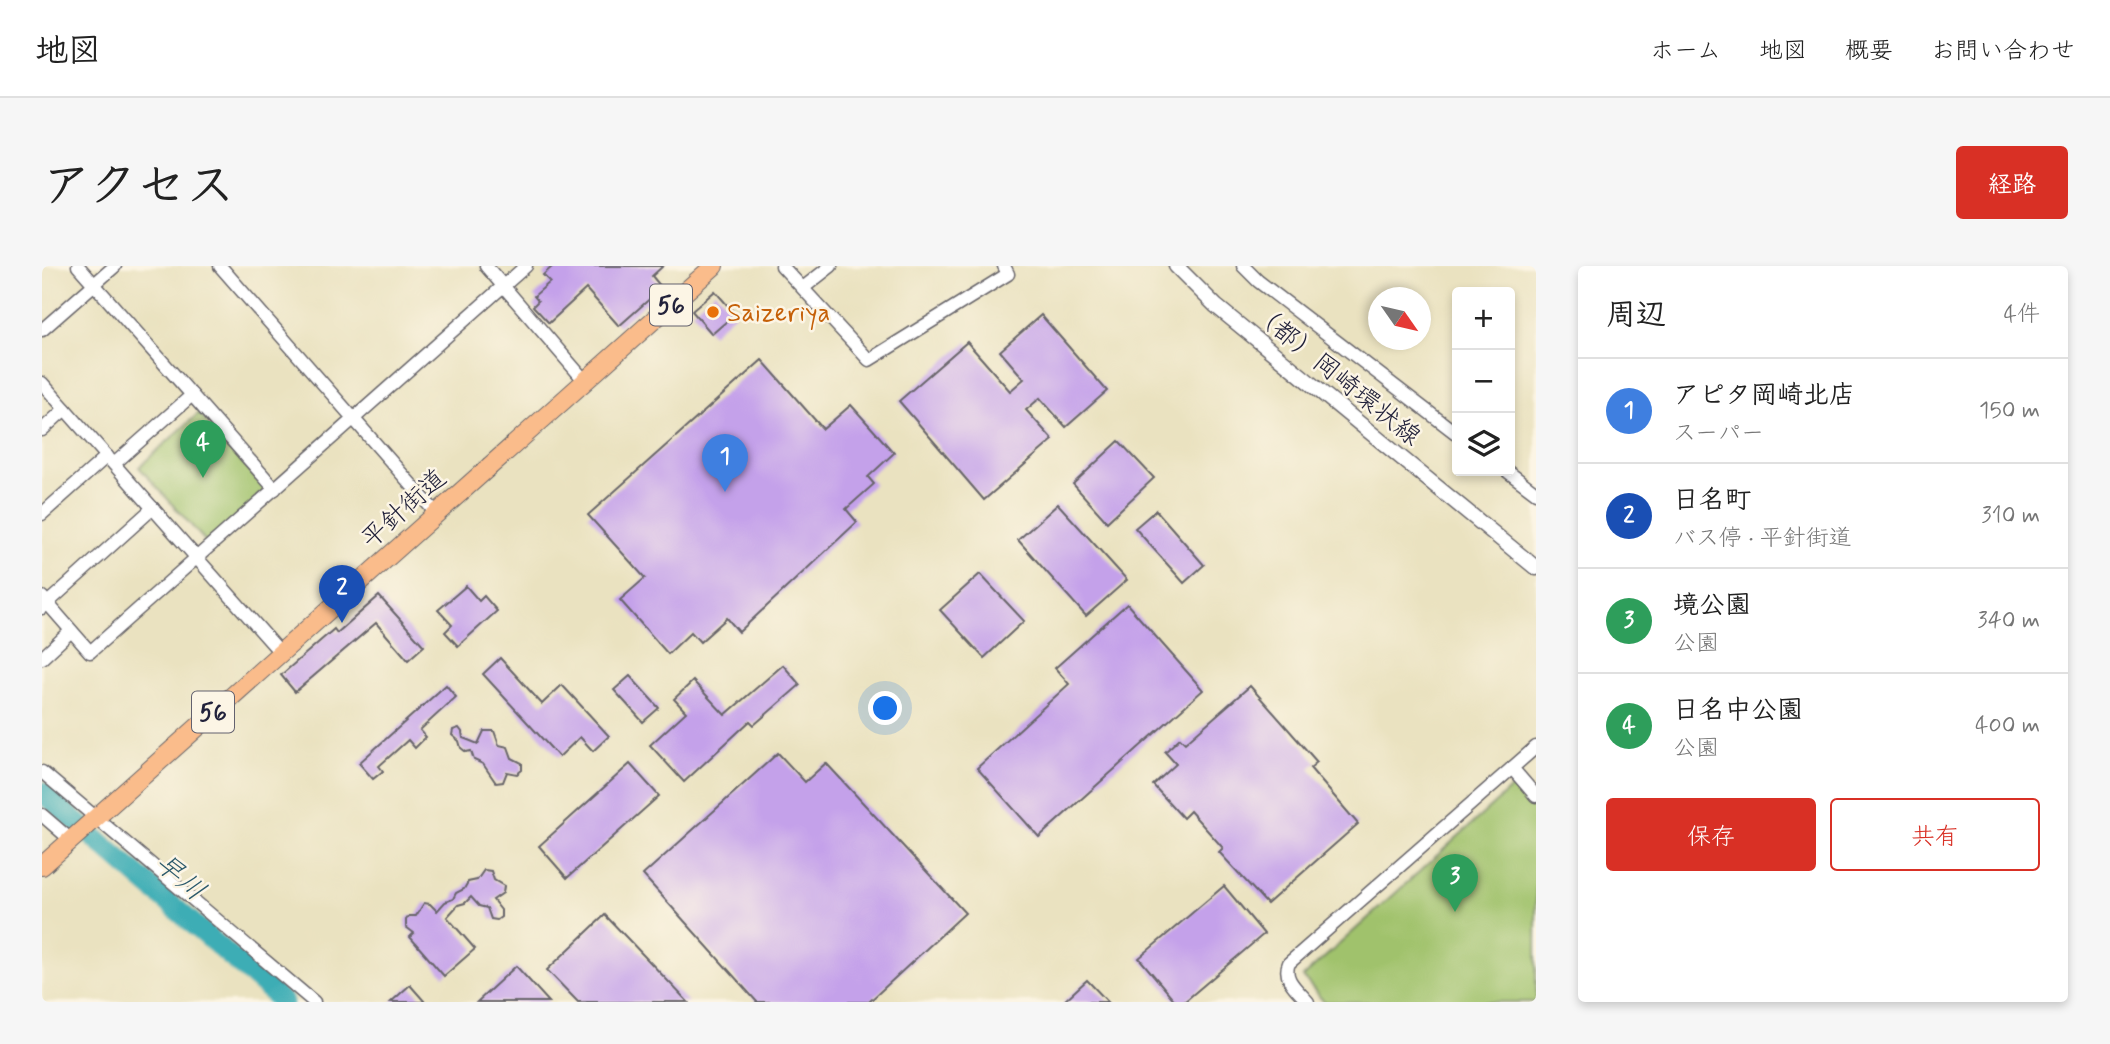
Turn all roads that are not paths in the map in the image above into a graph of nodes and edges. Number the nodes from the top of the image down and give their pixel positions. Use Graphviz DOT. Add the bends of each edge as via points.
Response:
graph roads {
  1 [pos="78,266"];
  2 [pos="115,266"];
  3 [pos="220,266"];
  4 [pos="486,266"];
  5 [pos="526,266"];
  6 [pos="714,266"];
  7 [pos="782,266"];
  8 [pos="831,266"];
  9 [pos="1004,266"];
  10 [pos="1176,266"];
  11 [pos="1243,266"];
  12 [pos="94,284"];
  13 [pos="503,286"];
  14 [pos="803,288"];
  15 [pos="42,330"];
  16 [pos="585,381"];
  17 [pos="42,383"];
  18 [pos="192,396"];
  19 [pos="65,409"];
  20 [pos="354,419"];
  21 [pos="42,430"];
  22 [pos="1452,430"];
  23 [pos="111,460"];
  24 [pos="1514,476"];
  25 [pos="275,489"];
  26 [pos="1536,493"];
  27 [pos="153,508"];
  28 [pos="436,513"];
  29 [pos="42,514"];
  30 [pos="197,558"];
  31 [pos="1536,568"];
  32 [pos="44,603"];
  33 [pos="71,631"];
  34 [pos="280,652"];
  35 [pos="42,658"];
  36 [pos="1536,747"];
  37 [pos="1512,768"];
  38 [pos="42,772"];
  39 [pos="1536,796"];
  40 [pos="42,815"];
  41 [pos="96,817"];
  42 [pos="71,840"];
  43 [pos="42,866"];
  44 [pos="310,1001"];
  45 [pos="1308,1002"];
  1 -- 12 [label="street"];
  2 -- 12 [label="street"];
  3 -- 20 [label="street"];
  4 -- 13 [label="street"];
  5 -- 13 [label="street"];
  6 -- 16 [label="main road, 平針街道 / 56"];
  7 -- 14 [label="street"];
  8 -- 14 [label="street"];
  9 -- 14 [label="street" via="1008,274 869,360"];
  10 -- 31 [label="street, （都）岡崎環状線" via="1216,306"];
  11 -- 22 [label="street"];
  12 -- 15 [label="street"];
  12 -- 18 [label="street"];
  13 -- 16 [label="street"];
  13 -- 20 [label="street"];
  16 -- 28 [label="main road, 平針街道 / 56"];
  17 -- 19 [label="street"];
  18 -- 23 [label="street"];
  18 -- 25 [label="street"];
  19 -- 21 [label="street"];
  19 -- 23 [label="street"];
  20 -- 25 [label="street"];
  20 -- 28 [label="street"];
  23 -- 27 [label="street"];
  23 -- 29 [label="street"];
  24 -- 26 [label="street"];
  25 -- 30 [label="street"];
  27 -- 30 [label="street"];
  27 -- 32 [label="street"];
  28 -- 34 [label="main road, 平針街道 / 56"];
  30 -- 33 [label="street" via="90,652"];
  30 -- 34 [label="street"];
  32 -- 33 [label="street"];
  33 -- 35 [label="street"];
  34 -- 41 [label="main road, 平針街道 / 56"];
  36 -- 37 [label="street"];
  37 -- 39 [label="street"];
  37 -- 45 [label="street" via="1289,963 1288,978"];
  38 -- 41 [label="street"];
  40 -- 42 [label="street"];
  41 -- 42 [label="main road, 56"];
  41 -- 44 [label="street"];
  42 -- 43 [label="main road, 56"];
}
